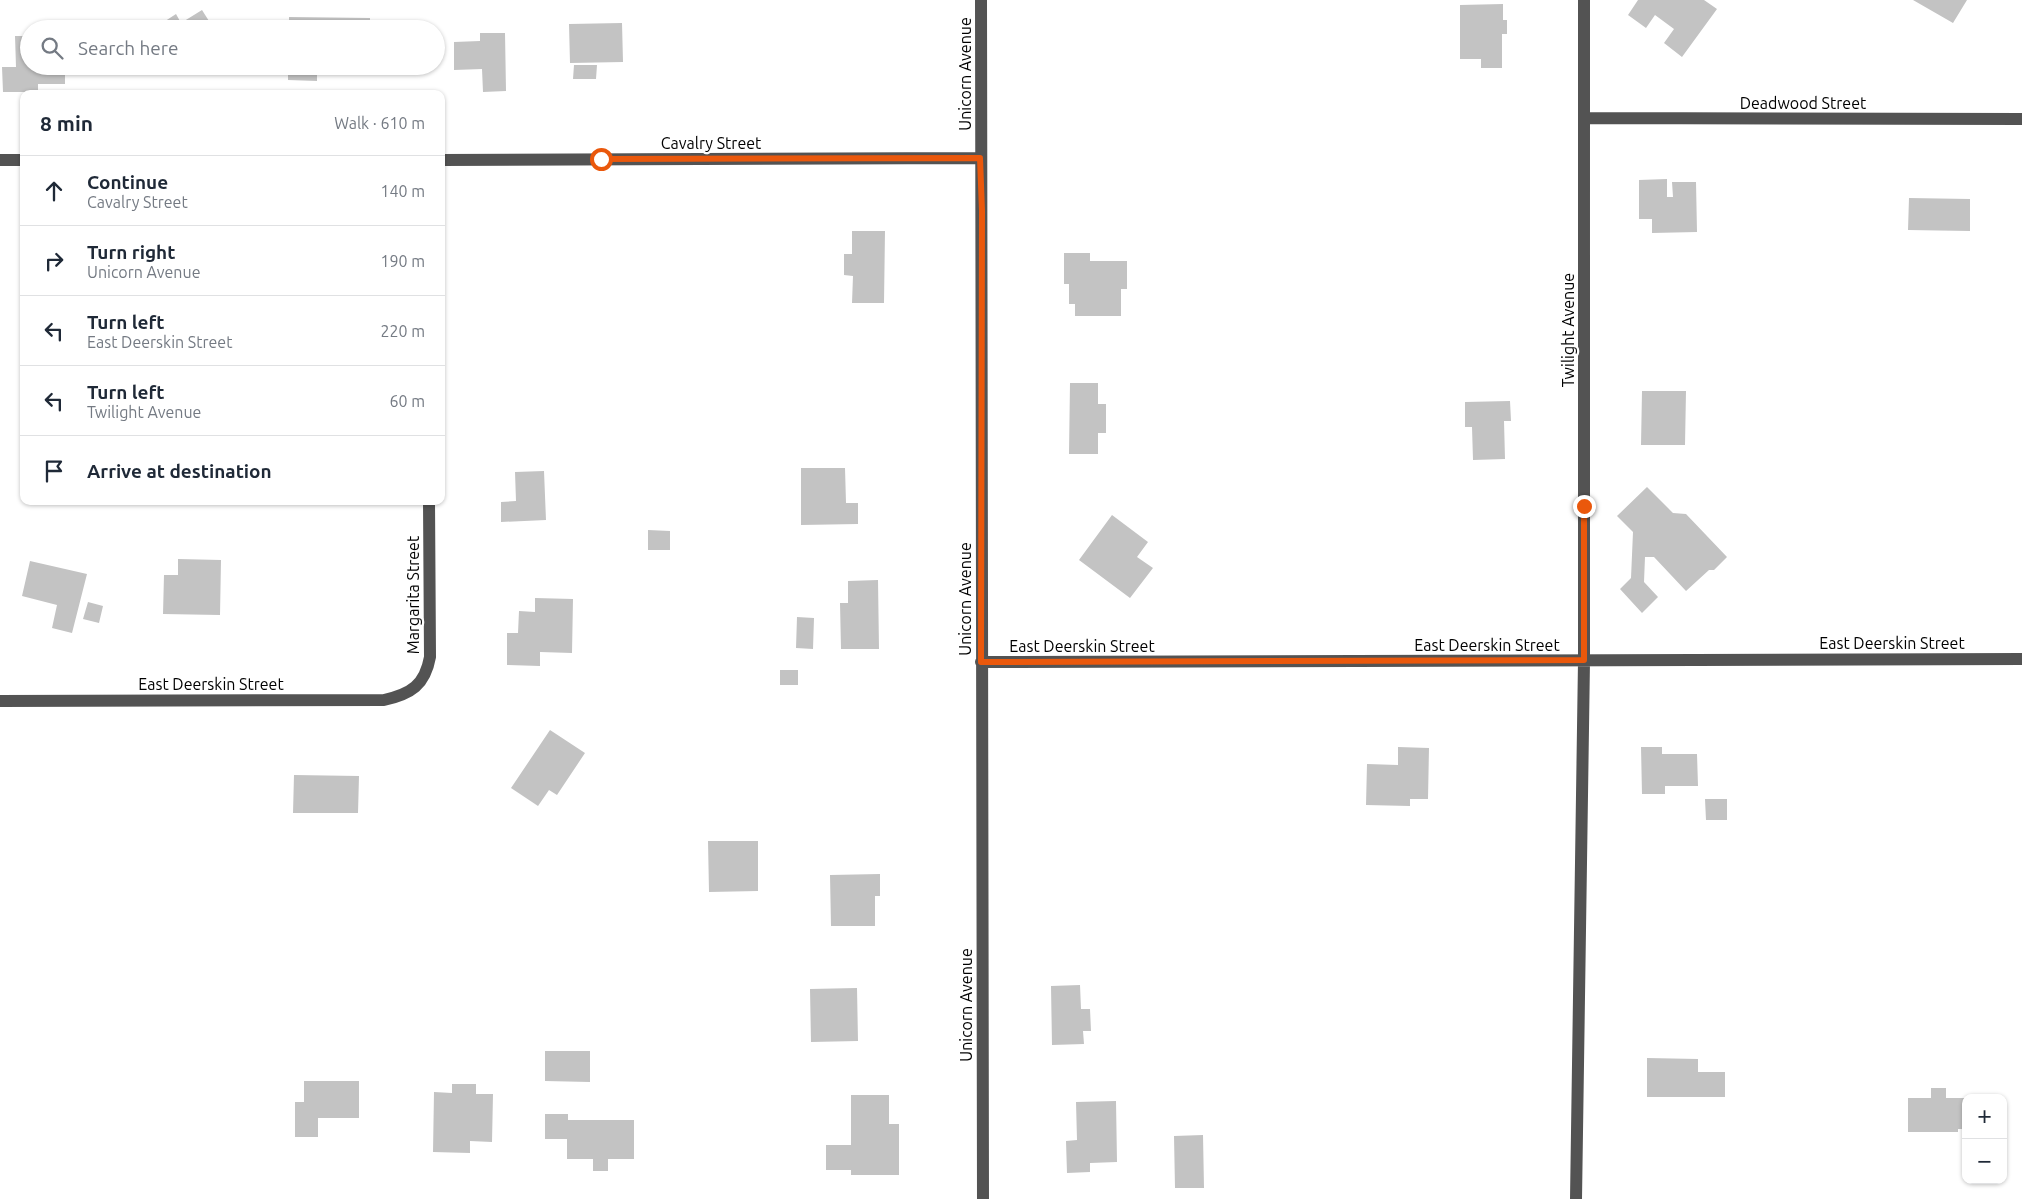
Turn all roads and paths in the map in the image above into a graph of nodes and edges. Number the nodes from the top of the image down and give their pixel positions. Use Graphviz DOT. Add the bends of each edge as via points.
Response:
graph roads {
  1 [pos="981,0"];
  2 [pos="1584,0"];
  3 [pos="1584,118"];
  4 [pos="2022,119"];
  5 [pos="980,158"];
  6 [pos="0,160"];
  7 [pos="20,160"];
  8 [pos="445,160"];
  9 [pos="429,505"];
  10 [pos="2022,659"];
  11 [pos="1584,660"];
  12 [pos="981,662"];
  13 [pos="418,686"];
  14 [pos="0,701"];
  15 [pos="982,1199"];
  16 [pos="1576,1199"];
  1 -- 5 [label="street, Unicorn Avenue"];
  2 -- 3 [label="street, Twilight Avenue"];
  3 -- 4 [label="street, Deadwood Street"];
  3 -- 11 [label="street, Twilight Avenue"];
  5 -- 8 [label="street, Cavalry Street"];
  5 -- 12 [label="street, Unicorn Avenue"];
  6 -- 7 [label="street"];
  9 -- 13 [label="street, Margarita Street" via="430,657 428,670"];
  10 -- 11 [label="street, East Deerskin Street"];
  11 -- 12 [label="street, East Deerskin Street"];
  11 -- 16 [label="street, Twilight Avenue"];
  12 -- 15 [label="street, Unicorn Avenue"];
  13 -- 14 [label="street, East Deerskin Street" via="402,696 384,700"];
}
